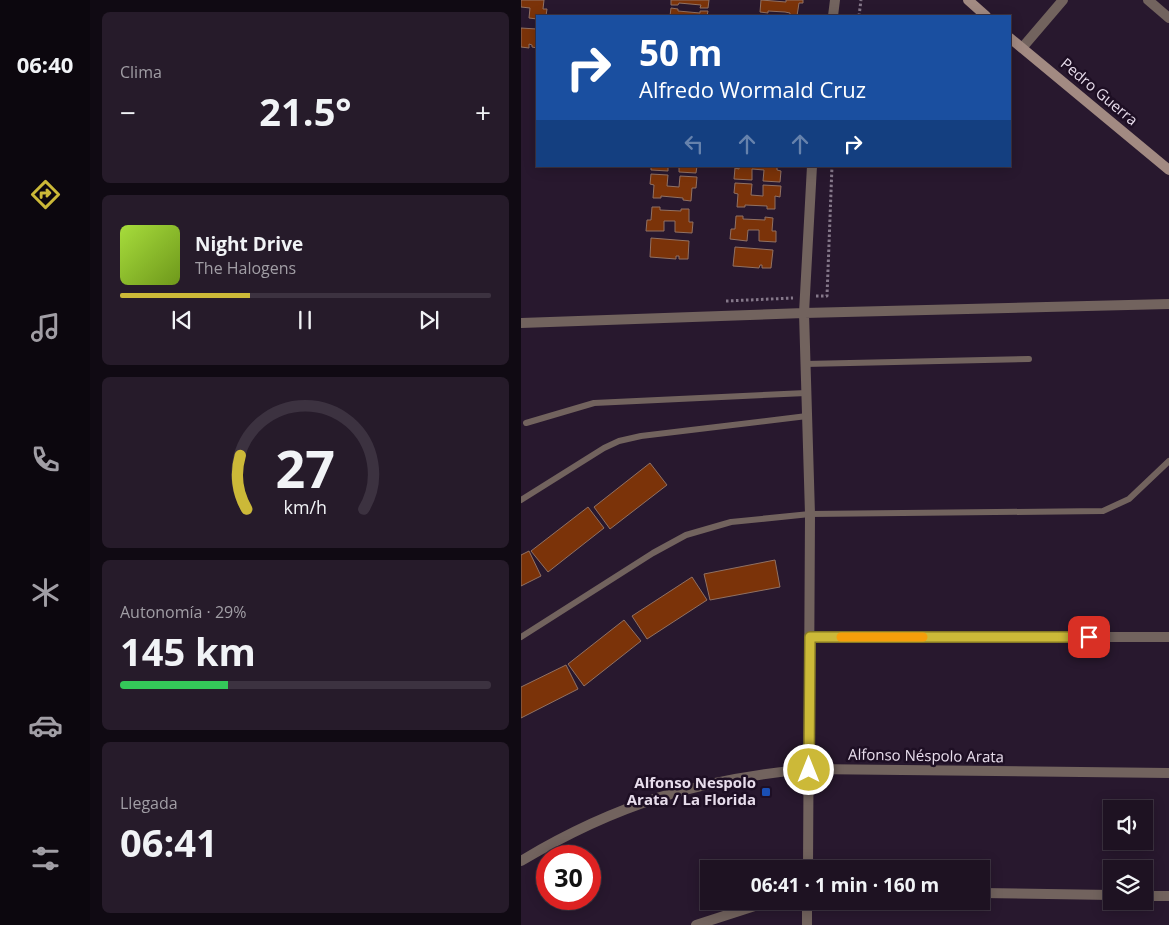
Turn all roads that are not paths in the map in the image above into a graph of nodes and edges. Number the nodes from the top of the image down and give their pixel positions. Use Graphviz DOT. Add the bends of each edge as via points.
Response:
graph roads {
  1 [pos="835,0"];
  2 [pos="967,0"];
  3 [pos="1063,0"];
  4 [pos="1148,0"];
  5 [pos="833,15"];
  6 [pos="985,15"];
  7 [pos="1169,18"];
  8 [pos="1011,39"];
  9 [pos="1022,48"];
  10 [pos="812,167"];
  11 [pos="1169,170"];
  12 [pos="1169,304"];
  13 [pos="804,312"];
  14 [pos="521,324"];
  15 [pos="1029,359"];
  16 [pos="805,364"];
  17 [pos="806,393"];
  18 [pos="807,416"];
  19 [pos="526,423"];
  20 [pos="1169,461"];
  21 [pos="521,500"];
  22 [pos="810,514"];
  23 [pos="521,637"];
  24 [pos="810,637"];
  25 [pos="1169,637"];
  26 [pos="809,770"];
  27 [pos="1169,773"];
  28 [pos="808,860"];
  29 [pos="521,861"];
  30 [pos="990,893"];
  31 [pos="1103,895"];
  32 [pos="1153,896"];
  33 [pos="1169,896"];
  34 [pos="742,910"];
  35 [pos="807,910"];
  36 [pos="696,925"];
  37 [pos="807,925"];
  1 -- 5 [label="street"];
  2 -- 6 [label="street"];
  3 -- 9 [label="street"];
  4 -- 7 [label="street"];
  8 -- 9 [label="street, Pedro Guerra"];
  9 -- 11 [label="street, Pedro Guerra"];
  10 -- 13 [label="street"];
  12 -- 13 [label="street"];
  13 -- 14 [label="street"];
  13 -- 16 [label="street"];
  15 -- 16 [label="lane"];
  16 -- 17 [label="street"];
  17 -- 18 [label="street"];
  17 -- 19 [label="lane" via="594,403"];
  18 -- 21 [label="lane" via="619,441"];
  18 -- 22 [label="street"];
  20 -- 22 [label="lane" via="1129,499 1103,511"];
  22 -- 23 [label="lane" via="731,522 686,535"];
  22 -- 24 [label="street"];
  24 -- 25 [label="street"];
  24 -- 26 [label="street"];
  26 -- 27 [label="street, Alfonso Néspolo Arata"];
  26 -- 28 [label="street"];
  26 -- 29 [label="street, Alfonso Néspolo Arata" via="729,779 655,798 584,826"];
  30 -- 31 [label="street"];
  32 -- 33 [label="street"];
  34 -- 36 [label="street"];
  35 -- 37 [label="street"];
}
